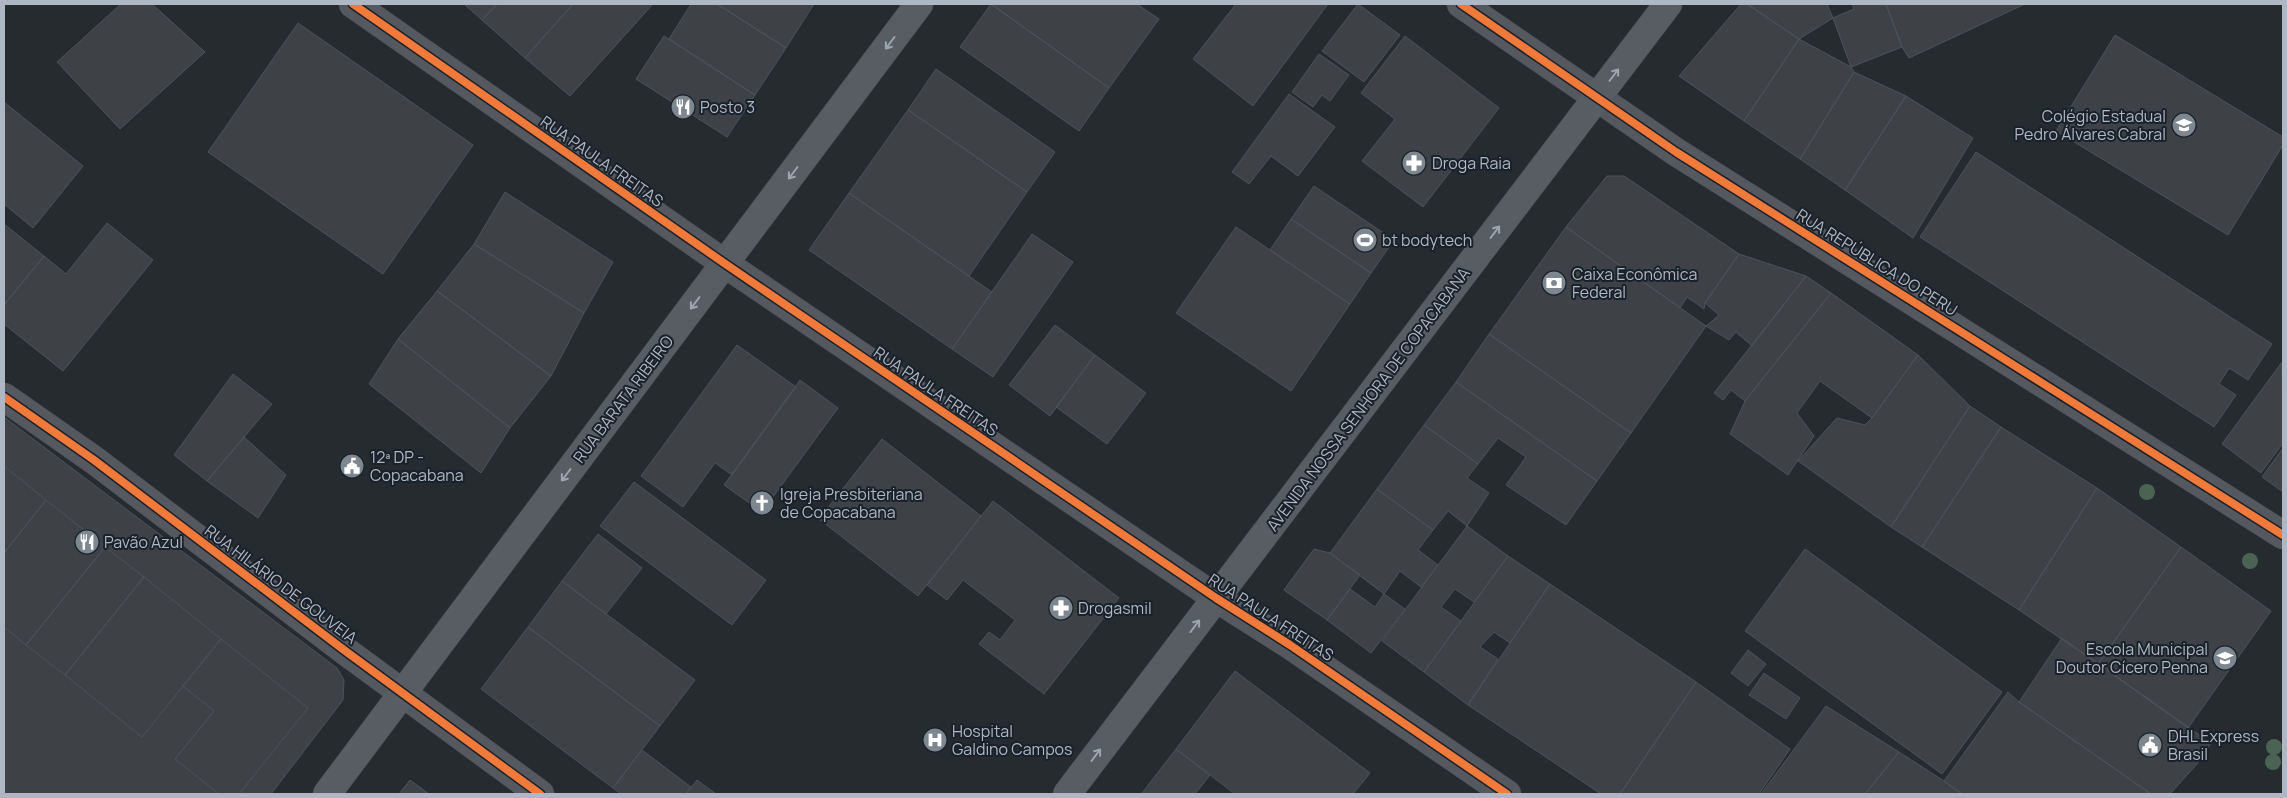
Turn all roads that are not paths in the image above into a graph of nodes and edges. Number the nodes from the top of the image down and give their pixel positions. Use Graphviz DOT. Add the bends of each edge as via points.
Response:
graph roads {
  1 [pos="353,4"];
  2 [pos="919,4"];
  3 [pos="1461,4"];
  4 [pos="1668,4"];
  5 [pos="1597,98"];
  6 [pos="724,264"];
  7 [pos="4,397"];
  8 [pos="2283,535"];
  9 [pos="1216,598"];
  10 [pos="402,692"];
  11 [pos="327,794"];
  12 [pos="540,794"];
  13 [pos="1067,794"];
  14 [pos="1507,794"];
  1 -- 6 [label="street, RUA PAULA FREITAS"];
  2 -- 6 [label="main road, RUA BARATA RIBEIRO, one-way"];
  3 -- 5 [label="street, RUA REPÚBLICA DO PERU"];
  5 -- 4 [label="main road, AVENIDA NOSSA SENHORA DE COPACABANA, one-way"];
  5 -- 8 [label="street, RUA REPÚBLICA DO PERU" via="1684,157"];
  9 -- 5 [label="main road, AVENIDA NOSSA SENHORA DE COPACABANA, one-way"];
  6 -- 9 [label="street, RUA PAULA FREITAS"];
  6 -- 10 [label="main road, RUA BARATA RIBEIRO, one-way"];
  7 -- 10 [label="street, RUA HILÁRIO DE GOUVEIA" via="94,460"];
  13 -- 9 [label="main road, AVENIDA NOSSA SENHORA DE COPACABANA, one-way"];
  9 -- 14 [label="street, RUA PAULA FREITAS"];
  10 -- 11 [label="main road, RUA BARATA RIBEIRO"];
  10 -- 12 [label="street, RUA HILÁRIO DE GOUVEIA"];
}
